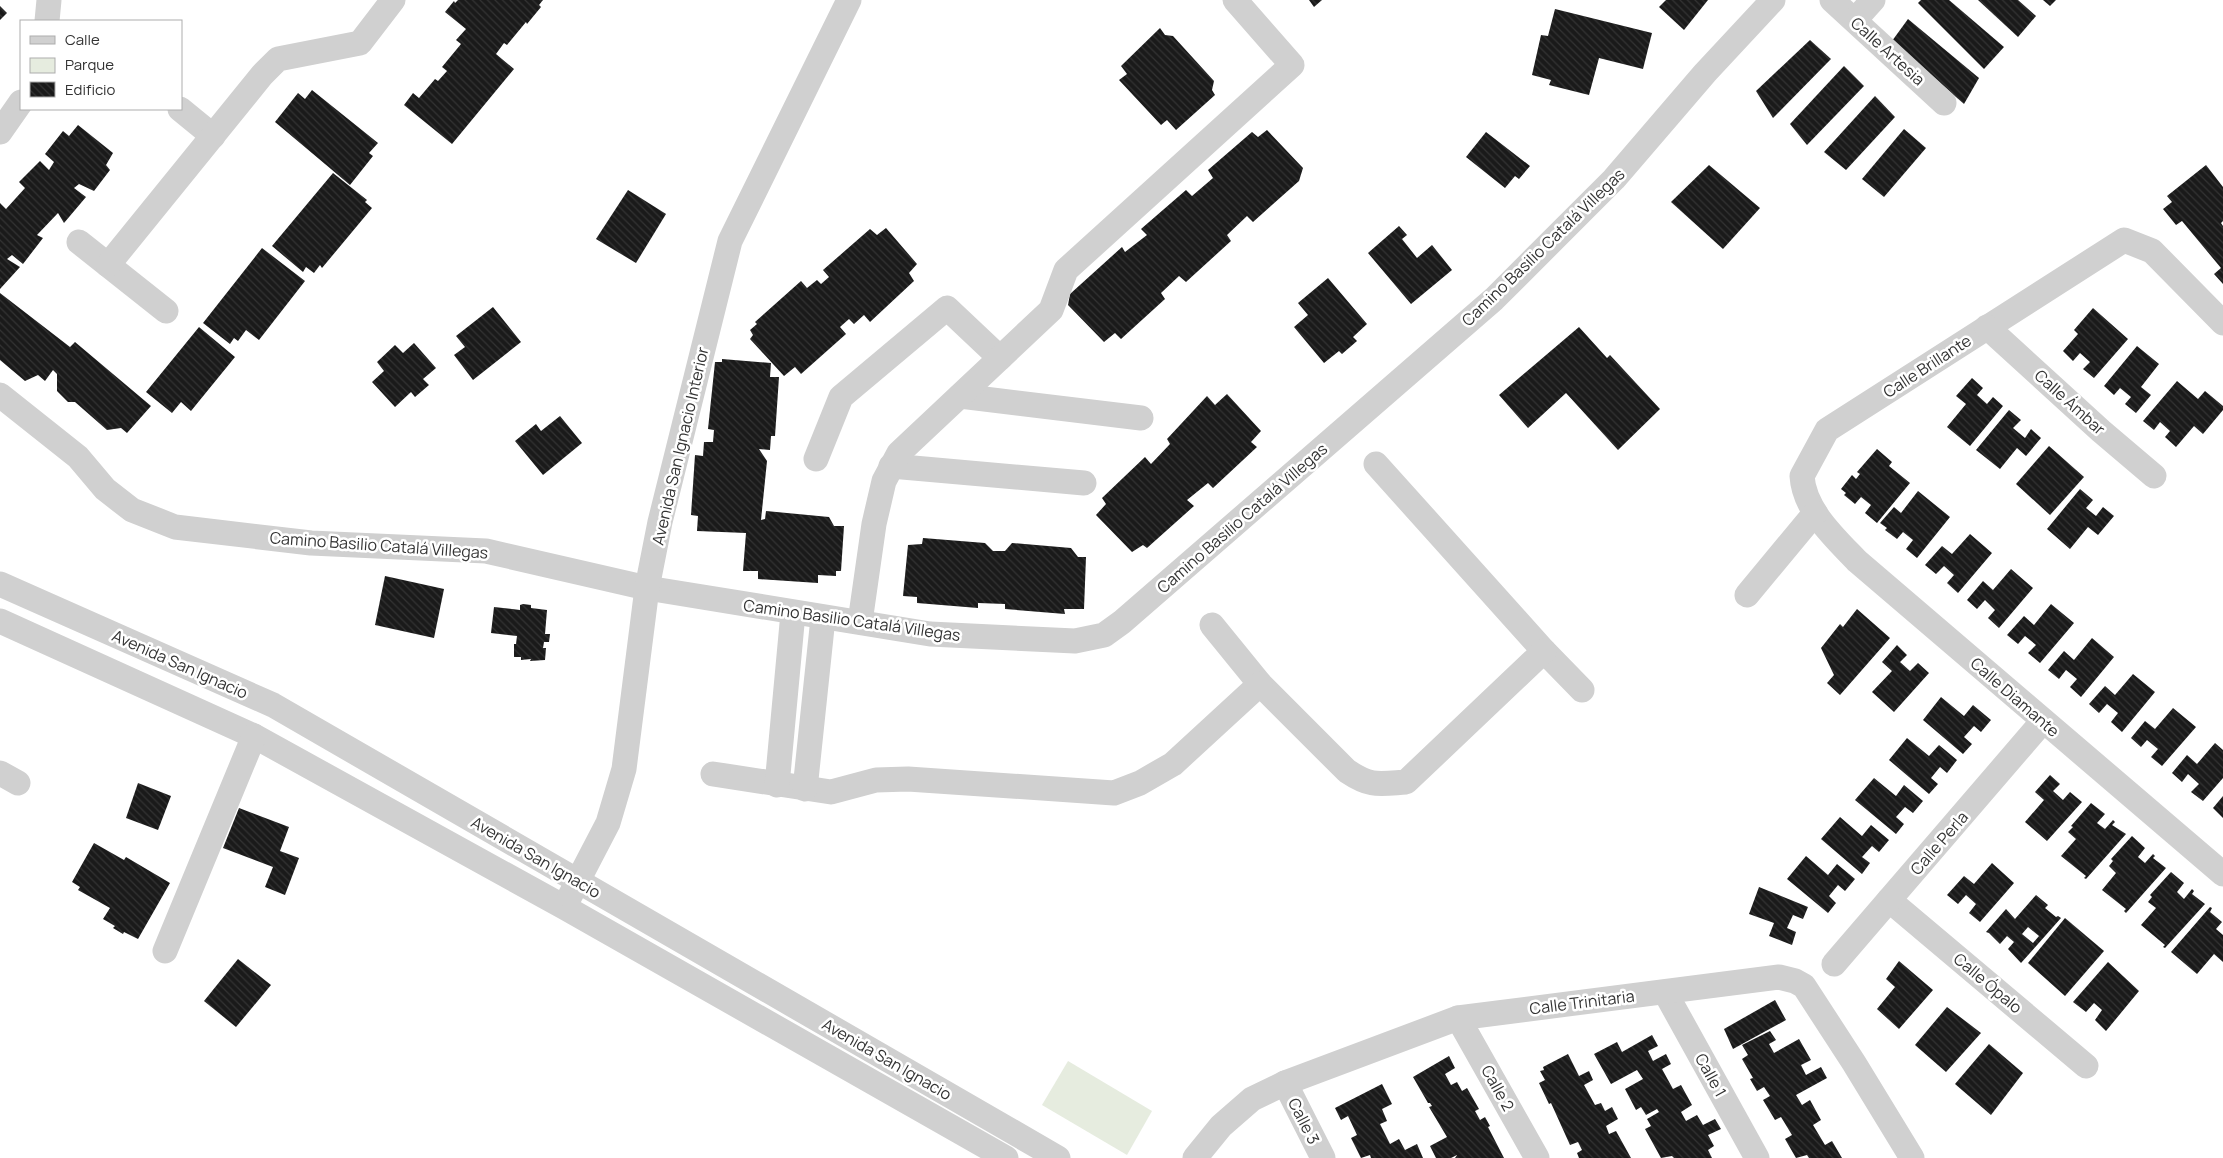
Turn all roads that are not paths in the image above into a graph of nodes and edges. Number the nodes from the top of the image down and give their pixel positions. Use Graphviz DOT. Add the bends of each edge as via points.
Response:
graph roads {
  1 [pos="49,0"];
  2 [pos="393,0"];
  3 [pos="849,0"];
  4 [pos="1235,0"];
  5 [pos="1773,0"];
  6 [pos="1832,0"];
  7 [pos="1873,0"];
  8 [pos="47,20"];
  9 [pos="1854,20"];
  10 [pos="20,103"];
  11 [pos="1944,103"];
  12 [pos="181,110"];
  13 [pos="0,132"];
  14 [pos="213,136"];
  15 [pos="79,242"];
  16 [pos="108,265"];
  17 [pos="166,311"];
  18 [pos="2223,323"];
  19 [pos="1987,327"];
  20 [pos="1000,358"];
  21 [pos="0,394"];
  22 [pos="960,396"];
  23 [pos="1141,418"];
  24 [pos="816,459"];
  25 [pos="1376,464"];
  26 [pos="891,466"];
  27 [pos="2154,476"];
  28 [pos="1084,482"];
  29 [pos="1811,504"];
  30 [pos="0,584"];
  31 [pos="647,588"];
  32 [pos="1747,595"];
  33 [pos="793,613"];
  34 [pos="823,618"];
  35 [pos="0,621"];
  36 [pos="860,622"];
  37 [pos="1212,625"];
  38 [pos="1544,651"];
  39 [pos="1260,684"];
  40 [pos="1582,690"];
  41 [pos="2043,721"];
  42 [pos="254,736"];
  43 [pos="713,774"];
  44 [pos="777,785"];
  45 [pos="805,789"];
  46 [pos="2223,874"];
  47 [pos="578,881"];
  48 [pos="1889,900"];
  49 [pos="564,907"];
  50 [pos="165,951"];
  51 [pos="1834,964"];
  52 [pos="1665,992"];
  53 [pos="1458,1018"];
  54 [pos="2086,1066"];
  55 [pos="1285,1083"];
  56 [pos="1006,1158"];
  57 [pos="1058,1158"];
  58 [pos="1195,1158"];
  59 [pos="1323,1158"];
  60 [pos="1537,1158"];
  61 [pos="1757,1158"];
  62 [pos="1912,1158"];
  1 -- 8 [label="street"];
  2 -- 14 [label="street" via="360,44 278,59"];
  3 -- 31 [label="street, Avenida San Ignacio Interior" via="730,240 660,522"];
  4 -- 20 [label="street" via="1292,64 1066,270 1051,310"];
  5 -- 36 [label="street, Camino Basilio Catalá Villegas" via="1614,179 1494,299 1104,635 1075,641 930,634"];
  6 -- 9 [label="street, Calle Artesia"];
  7 -- 9 [label="street"];
  9 -- 11 [label="street, Calle Artesia"];
  10 -- 13 [label="street"];
  12 -- 14 [label="street"];
  14 -- 16 [label="street"];
  15 -- 16 [label="street"];
  16 -- 17 [label="street"];
  18 -- 19 [label="street, Calle Brillante" via="2152,251 2124,240"];
  19 -- 27 [label="street, Calle Ámbar"];
  19 -- 29 [label="street, Calle Brillante" via="1827,430 1802,476"];
  20 -- 22 [label="street"];
  20 -- 24 [label="street" via="947,308 841,397"];
  21 -- 31 [label="street, Camino Basilio Catalá Villegas" via="78,457 105,489 132,510 175,527 311,543 486,551"];
  22 -- 23 [label="street"];
  22 -- 26 [label="street" via="899,453"];
  25 -- 38 [label="street"];
  26 -- 28 [label="street"];
  26 -- 36 [label="street" via="874,524"];
  29 -- 32 [label="street"];
  29 -- 41 [label="street, Calle Diamante" via="1858,561"];
  30 -- 47 [label="street, Avenida San Ignacio" via="273,706"];
  31 -- 33 [label="street, Camino Basilio Catalá Villegas"];
  31 -- 47 [label="street, Avenida San Ignacio Interior" via="624,769 608,823"];
  33 -- 34 [label="street, Camino Basilio Catalá Villegas"];
  33 -- 44 [label="street"];
  34 -- 36 [label="street, Camino Basilio Catalá Villegas"];
  34 -- 45 [label="street"];
  35 -- 42 [label="street, Avenida San Ignacio"];
  37 -- 39 [label="street"];
  38 -- 39 [label="street" via="1406,782 1364,782 1347,771"];
  38 -- 40 [label="street"];
  39 -- 45 [label="street" via="1173,764 1114,793 908,779 876,780 831,792"];
  41 -- 46 [label="street, Calle Diamante"];
  41 -- 48 [label="street, Calle Perla"];
  42 -- 49 [label="street, Avenida San Ignacio"];
  42 -- 50 [label="street"];
  43 -- 44 [label="street"];
  44 -- 45 [label="street"];
  47 -- 49 [label="street, Avenida San Ignacio Interior"];
  47 -- 57 [label="street, Avenida San Ignacio"];
  48 -- 51 [label="street, Calle Perla"];
  48 -- 54 [label="street, Calle Ópalo"];
  49 -- 56 [label="street, Avenida San Ignacio"];
  52 -- 53 [label="street, Calle Trinitaria"];
  52 -- 61 [label="street, Calle 1"];
  52 -- 62 [label="street, Calle Trinitaria" via="1779,977 1804,986"];
  53 -- 55 [label="street, Calle Trinitaria"];
  53 -- 60 [label="street, Calle 2"];
  55 -- 58 [label="street, Calle Trinitaria" via="1252,1099 1221,1126"];
  55 -- 59 [label="street, Calle 3"];
}
